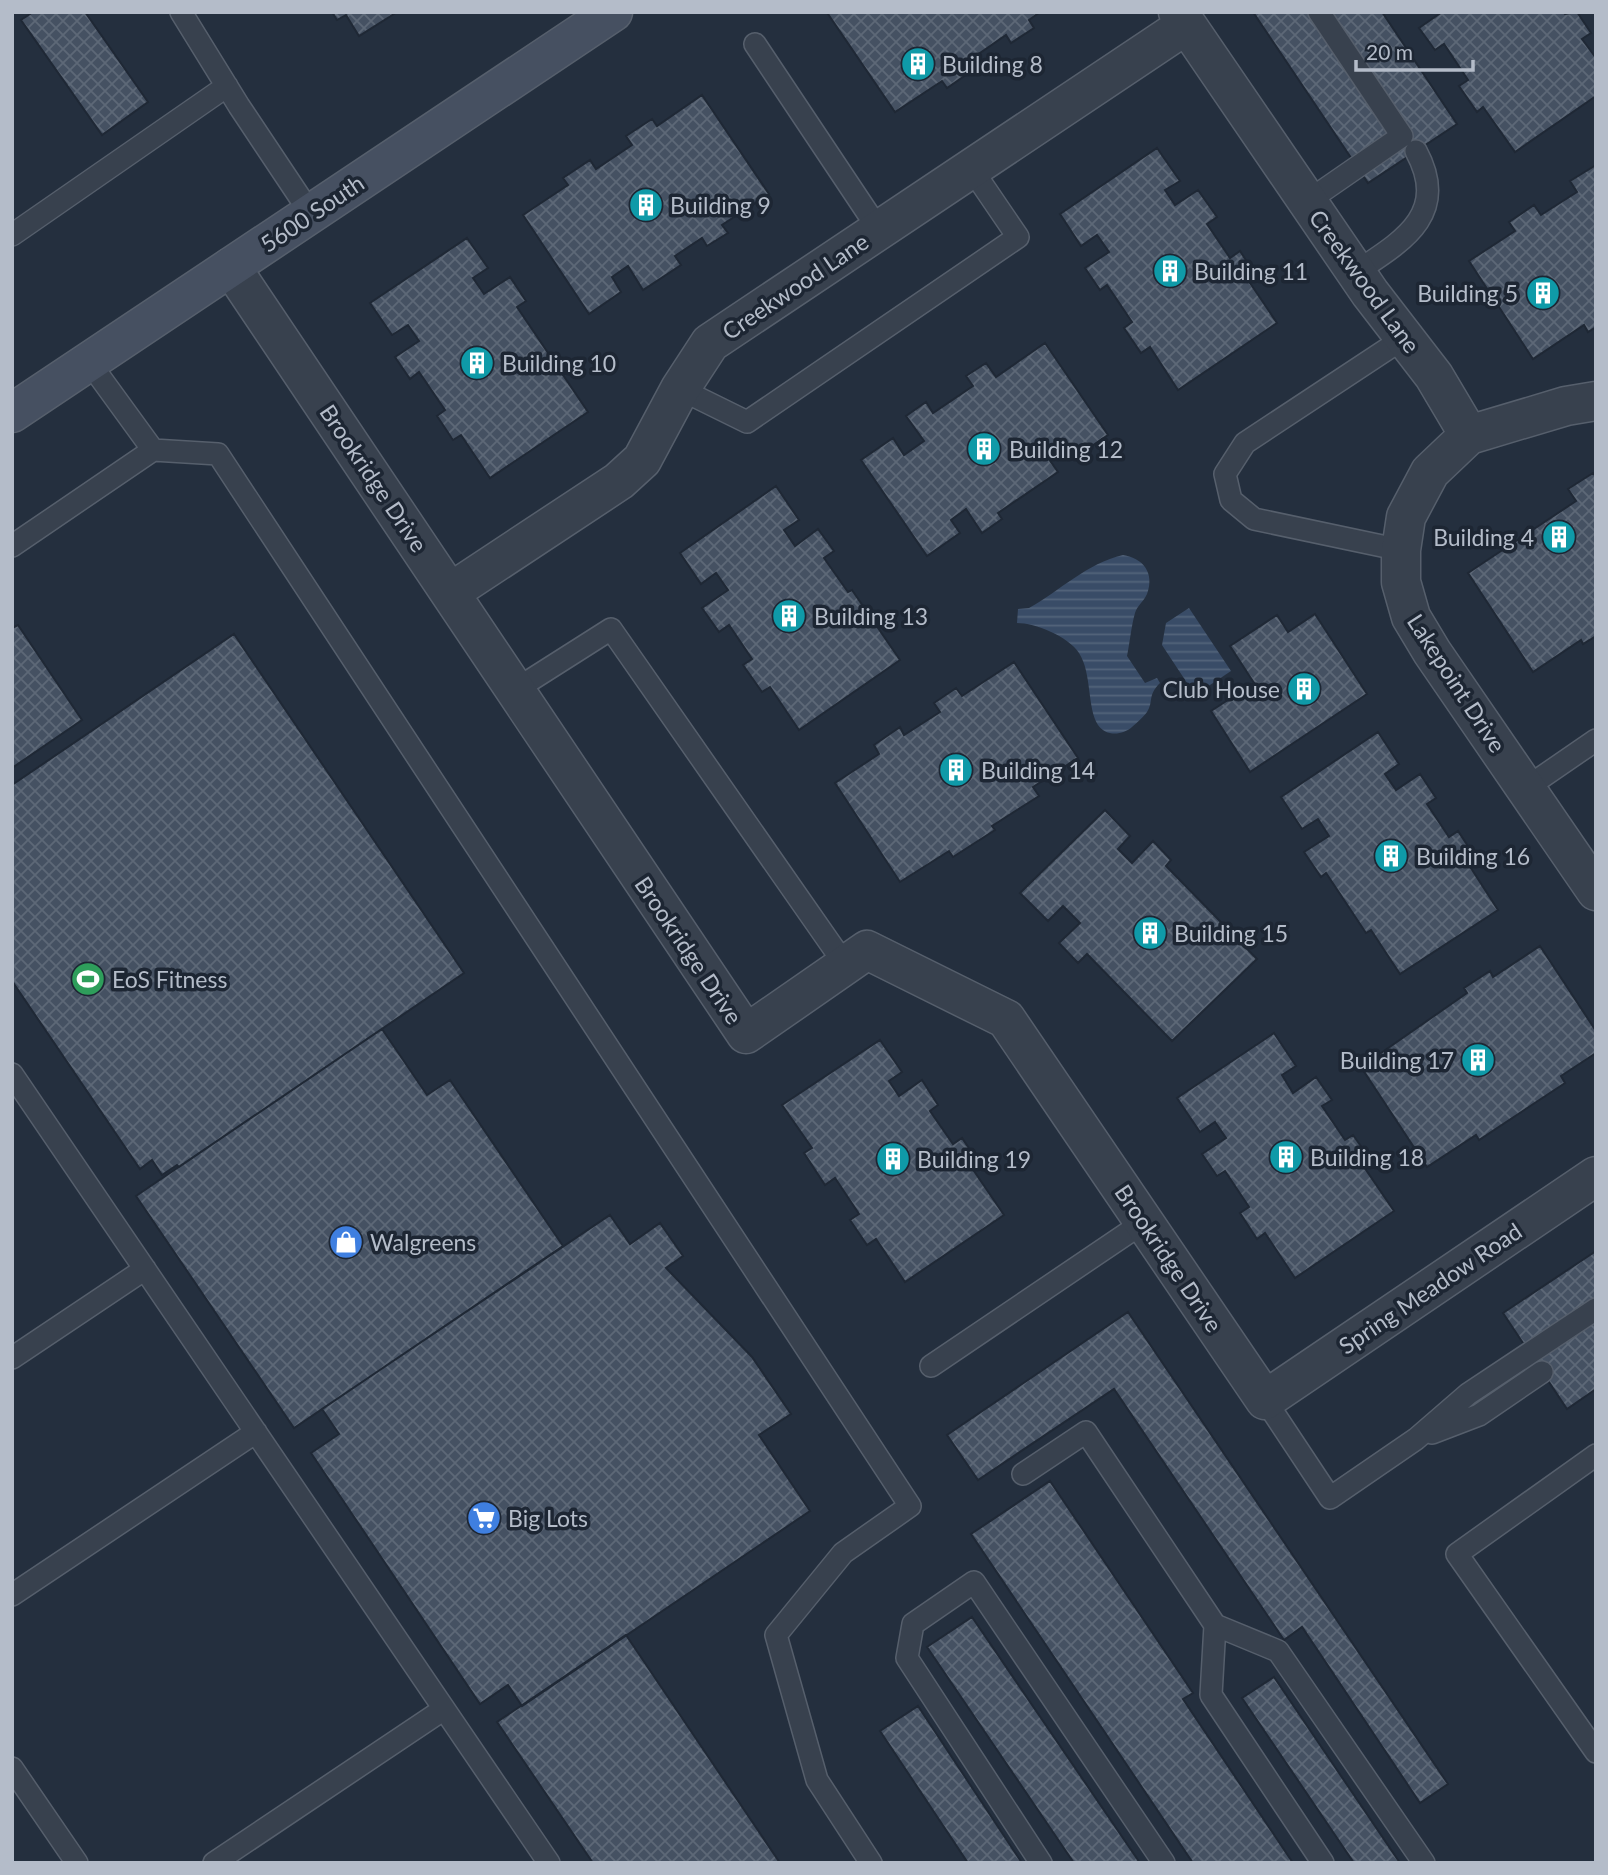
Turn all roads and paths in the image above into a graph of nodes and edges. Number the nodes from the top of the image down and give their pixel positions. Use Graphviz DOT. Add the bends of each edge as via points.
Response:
graph roads {
  1 [pos="181,12"];
  2 [pos="612,12"];
  3 [pos="1319,12"];
  4 [pos="1182,18"];
  5 [pos="755,44"];
  6 [pos="227,86"];
  7 [pos="1416,151"];
  8 [pos="971,168"];
  9 [pos="1308,201"];
  10 [pos="311,214"];
  11 [pos="878,230"];
  12 [pos="12,235"];
  13 [pos="231,267"];
  14 [pos="1356,272"];
  15 [pos="1404,338"];
  16 [pos="89,362"];
  17 [pos="680,389"];
  18 [pos="1596,401"];
  19 [pos="12,413"];
  20 [pos="1469,435"];
  21 [pos="153,450"];
  22 [pos="12,546"];
  23 [pos="1401,550"];
  24 [pos="451,592"];
  25 [pos="515,690"];
  26 [pos="1596,740"];
  27 [pos="1526,788"];
  28 [pos="1594,885"];
  29 [pos="846,966"];
  30 [pos="12,1074"];
  31 [pos="1596,1176"];
  32 [pos="1144,1222"];
  33 [pos="145,1269"];
  34 [pos="1596,1309"];
  35 [pos="12,1358"];
  36 [pos="930,1366"];
  37 [pos="1542,1372"];
  38 [pos="1265,1400"];
  39 [pos="256,1432"];
  40 [pos="1416,1439"];
  41 [pos="1596,1455"];
  42 [pos="1023,1474"];
  43 [pos="12,1595"];
  44 [pos="1215,1625"];
  45 [pos="444,1709"];
  46 [pos="1596,1752"];
  47 [pos="12,1768"];
  48 [pos="77,1863"];
  49 [pos="214,1863"];
  50 [pos="548,1863"];
  51 [pos="872,1863"];
  52 [pos="1041,1863"];
  53 [pos="1164,1863"];
  54 [pos="1323,1863"];
  55 [pos="1424,1863"];
  1 -- 6 [label="lane"];
  2 -- 10 [label="main road, 5600 South"];
  3 -- 9 [label="lane" via="1402,135"];
  4 -- 8 [label="street, Creekwood Lane"];
  4 -- 9 [label="street, Creekwood Lane"];
  5 -- 11 [label="lane"];
  6 -- 10 [label="lane"];
  6 -- 12 [label="lane"];
  7 -- 14 [label="lane" via="1428,185 1422,215 1402,240"];
  8 -- 11 [label="street, Creekwood Lane"];
  8 -- 17 [label="lane" via="1018,237 747,422"];
  9 -- 14 [label="street, Creekwood Lane"];
  10 -- 13 [label="main road, 5600 South"];
  11 -- 17 [label="street, Creekwood Lane" via="710,343"];
  13 -- 16 [label="main road, 5600 South"];
  13 -- 24 [label="street, Brookridge Drive"];
  14 -- 15 [label="street, Creekwood Lane"];
  15 -- 20 [label="street, Creekwood Lane" via="1434,376"];
  15 -- 23 [label="lane" via="1245,443 1225,474 1231,500 1254,519"];
  16 -- 19 [label="main road, 5600 South"];
  16 -- 21 [label="lane"];
  17 -- 24 [label="street, Creekwood Lane" via="642,460 619,481"];
  18 -- 20 [label="street, Lakepoint Drive"];
  20 -- 23 [label="street, Lakepoint Drive" via="1430,472 1406,517"];
  21 -- 22 [label="lane"];
  21 -- 51 [label="lane" via="218,454 910,1506 843,1553 776,1635 817,1780"];
  23 -- 27 [label="street, Lakepoint Drive" via="1401,582 1410,617"];
  24 -- 25 [label="street, Brookridge Drive"];
  25 -- 29 [label="lane" via="611,629"];
  25 -- 29 [label="street, Brookridge Drive" via="746,1034"];
  26 -- 27 [label="lane"];
  27 -- 28 [label="street, Lakepoint Drive"];
  29 -- 32 [label="street, Brookridge Drive" via="867,950 1006,1019"];
  30 -- 33 [label="lane"];
  31 -- 38 [label="street, Spring Meadow Road"];
  32 -- 36 [label="lane"];
  32 -- 38 [label="street, Brookridge Drive"];
  33 -- 35 [label="lane"];
  33 -- 39 [label="lane"];
  34 -- 40 [label="lane" via="1468,1394"];
  37 -- 40 [label="lane" via="1479,1415"];
  38 -- 40 [label="lane" via="1330,1498"];
  39 -- 43 [label="lane"];
  39 -- 45 [label="lane"];
  41 -- 46 [label="lane" via="1457,1554"];
  42 -- 44 [label="lane" via="1086,1432"];
  44 -- 54 [label="lane" via="1211,1695"];
  44 -- 55 [label="lane" via="1278,1651"];
  45 -- 49 [label="lane"];
  45 -- 50 [label="lane"];
  47 -- 48 [label="lane"];
  52 -- 53 [label="lane" via="907,1658 913,1624 974,1582"];
}
